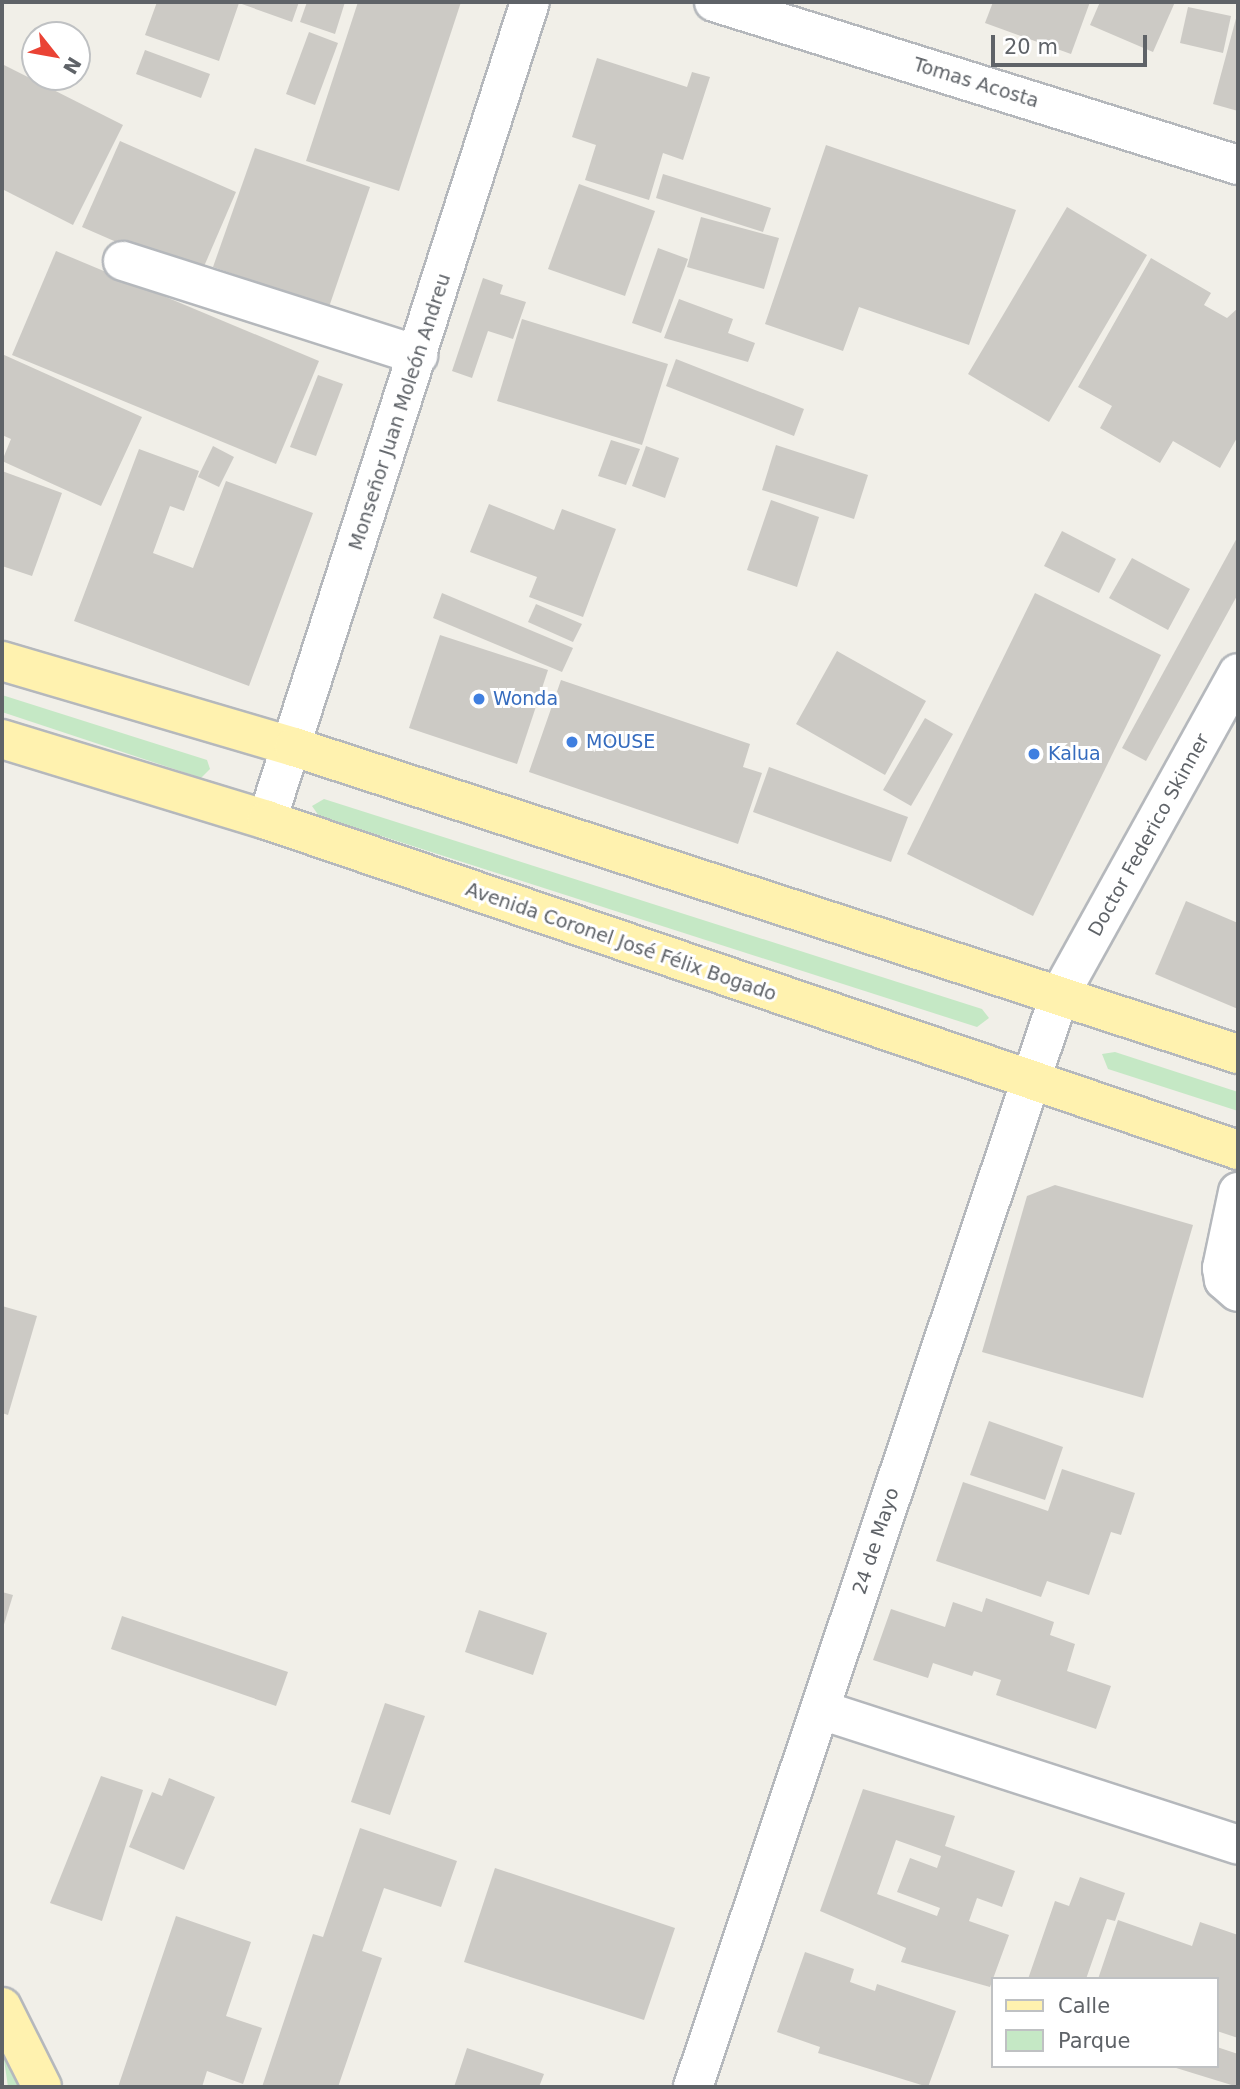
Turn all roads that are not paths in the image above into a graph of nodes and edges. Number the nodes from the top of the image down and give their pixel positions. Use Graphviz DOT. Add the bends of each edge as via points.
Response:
graph roads {
  1 [pos="530,2"];
  2 [pos="714,2"];
  3 [pos="1238,165"];
  4 [pos="122,261"];
  5 [pos="418,355"];
  6 [pos="2,661"];
  7 [pos="1238,673"];
  8 [pos="2,739"];
  9 [pos="294,747"];
  10 [pos="267,820"];
  11 [pos="1059,996"];
  12 [pos="1238,1054"];
  13 [pos="1026,1082"];
  14 [pos="1238,1150"];
  15 [pos="1238,1192"];
  16 [pos="1238,1292"];
  17 [pos="821,1710"];
  18 [pos="1238,1845"];
  19 [pos="2,2007"];
  20 [pos="42,2087"];
  21 [pos="693,2087"];
  1 -- 5 [label="street, Monseñor Juan Moleón Andreu"];
  2 -- 3 [label="street, Tomas Acosta"];
  4 -- 5 [label="street"];
  5 -- 9 [label="street, Monseñor Juan Moleón Andreu"];
  6 -- 9 [label="main road"];
  7 -- 11 [label="street, Doctor Federico Skinner"];
  8 -- 10 [label="main road, Avenida Coronel José Félix Bogado"];
  9 -- 10 [label="street, Monseñor Juan Moleón Andreu"];
  9 -- 11 [label="main road"];
  10 -- 13 [label="main road, Avenida Coronel José Félix Bogado"];
  11 -- 12 [label="main road"];
  11 -- 13 [label="street, 24 de Mayo"];
  13 -- 14 [label="main road, Avenida Coronel José Félix Bogado"];
  13 -- 17 [label="street, 24 de Mayo"];
  15 -- 16 [label="street" via="1222,1268 1224,1280"];
  17 -- 18 [label="street"];
  17 -- 21 [label="street, 24 de Mayo"];
  19 -- 20 [label="main road"];
}
